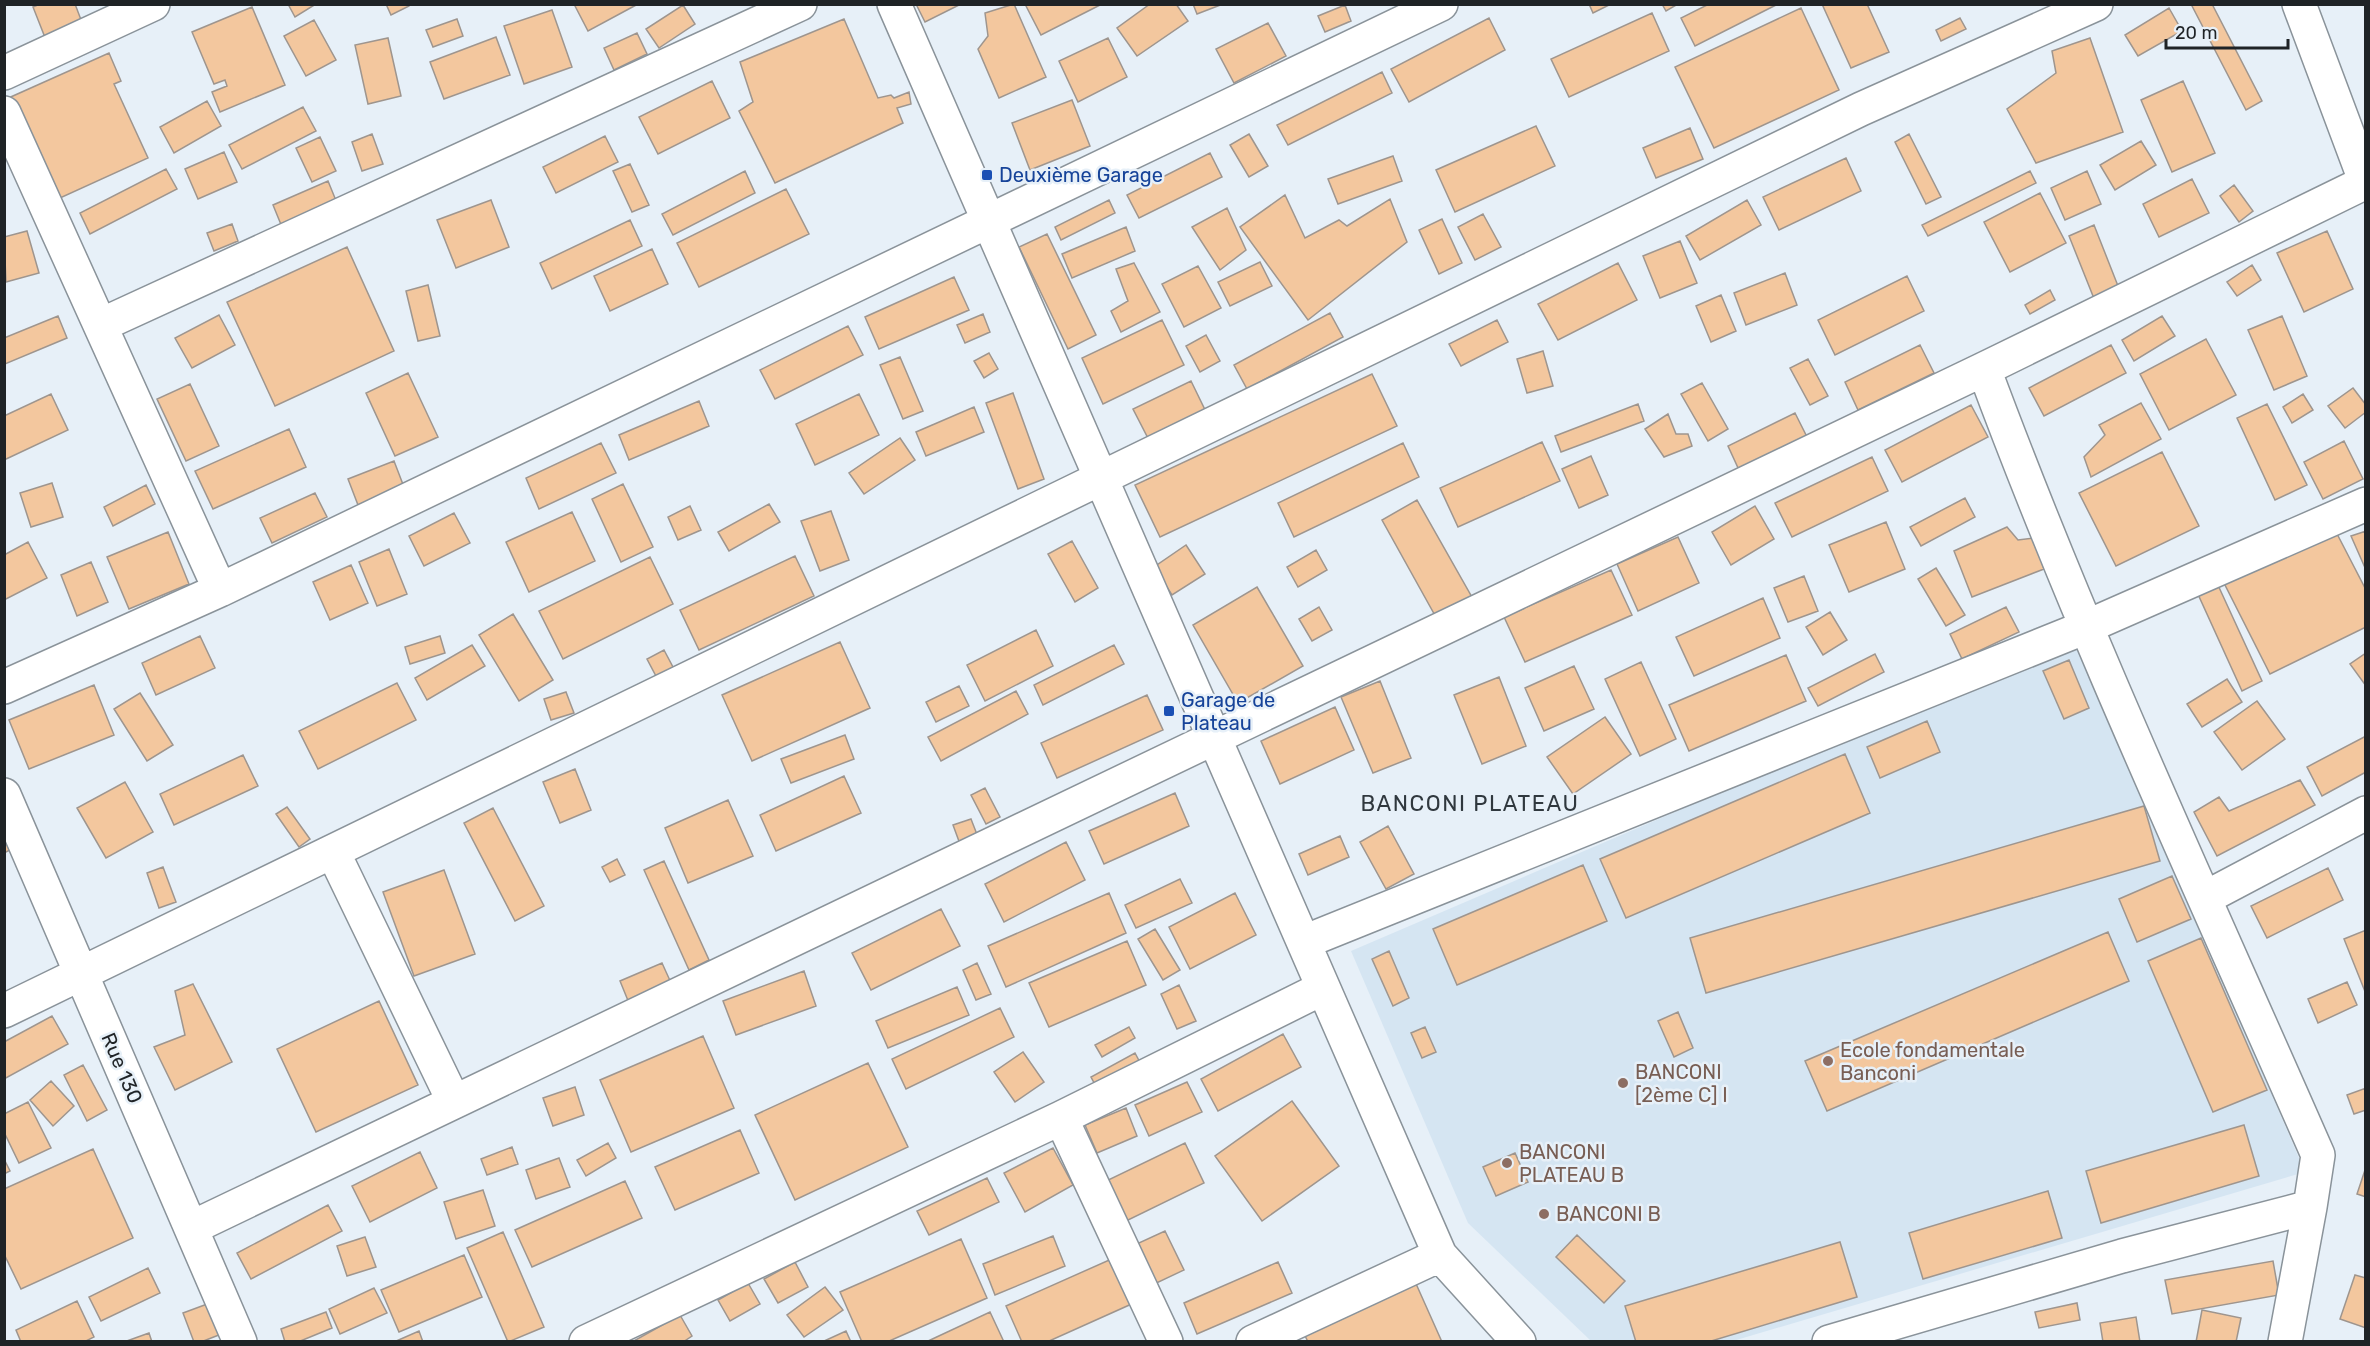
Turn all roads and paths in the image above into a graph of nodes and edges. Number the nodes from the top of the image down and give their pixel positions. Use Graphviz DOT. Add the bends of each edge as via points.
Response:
graph roads {
  1 [pos="153,4"];
  2 [pos="800,4"];
  3 [pos="894,4"];
  4 [pos="1441,4"];
  5 [pos="2096,4"];
  6 [pos="2300,4"];
  7 [pos="4,73"];
  8 [pos="4,113"];
  9 [pos="2365,182"];
  10 [pos="989,220"];
  11 [pos="101,325"];
  12 [pos="1984,369"];
  13 [pos="1101,479"];
  14 [pos="2366,504"];
  15 [pos="220,590"];
  16 [pos="2086,627"];
  17 [pos="4,687"];
  18 [pos="1214,738"];
  19 [pos="4,795"];
  20 [pos="2366,813"];
  21 [pos="333,852"];
  22 [pos="2205,898"];
  23 [pos="1304,942"];
  24 [pos="81,974"];
  25 [pos="1323,988"];
  26 [pos="4,1011"];
  27 [pos="454,1102"];
  28 [pos="1061,1118"];
  29 [pos="2310,1207"];
  30 [pos="191,1228"];
  31 [pos="1440,1255"];
  32 [pos="240,1341"];
  33 [pos="586,1341"];
  34 [pos="1166,1341"];
  35 [pos="1254,1341"];
  36 [pos="1519,1341"];
  37 [pos="1829,1341"];
  38 [pos="2285,1341"];
  1 -- 7 [label="street"];
  2 -- 11 [label="street"];
  3 -- 10 [label="street"];
  4 -- 10 [label="street"];
  5 -- 13 [label="street" via="1861,109"];
  6 -- 9 [label="street"];
  8 -- 11 [label="street"];
  9 -- 12 [label="street"];
  10 -- 13 [label="street"];
  10 -- 15 [label="street"];
  11 -- 15 [label="street"];
  12 -- 16 [label="street"];
  12 -- 18 [label="street"];
  13 -- 18 [label="street"];
  13 -- 21 [label="street"];
  14 -- 16 [label="street"];
  15 -- 17 [label="street"];
  16 -- 22 [label="street"];
  16 -- 23 [label="street"];
  18 -- 23 [label="street"];
  18 -- 27 [label="street"];
  19 -- 24 [label="street, Rue 130"];
  20 -- 22 [label="street"];
  21 -- 24 [label="street"];
  21 -- 27 [label="street"];
  22 -- 29 [label="street" via="2318,1155"];
  23 -- 25 [label="street"];
  24 -- 26 [label="street"];
  24 -- 30 [label="street, Rue 130"];
  25 -- 28 [label="street"];
  25 -- 31 [label="street"];
  27 -- 30 [label="street"];
  28 -- 33 [label="street"];
  28 -- 34 [label="street"];
  29 -- 37 [label="street" via="2122,1256"];
  29 -- 38 [label="street"];
  30 -- 32 [label="street, Rue 130"];
  31 -- 35 [label="street"];
  31 -- 36 [label="street"];
}
